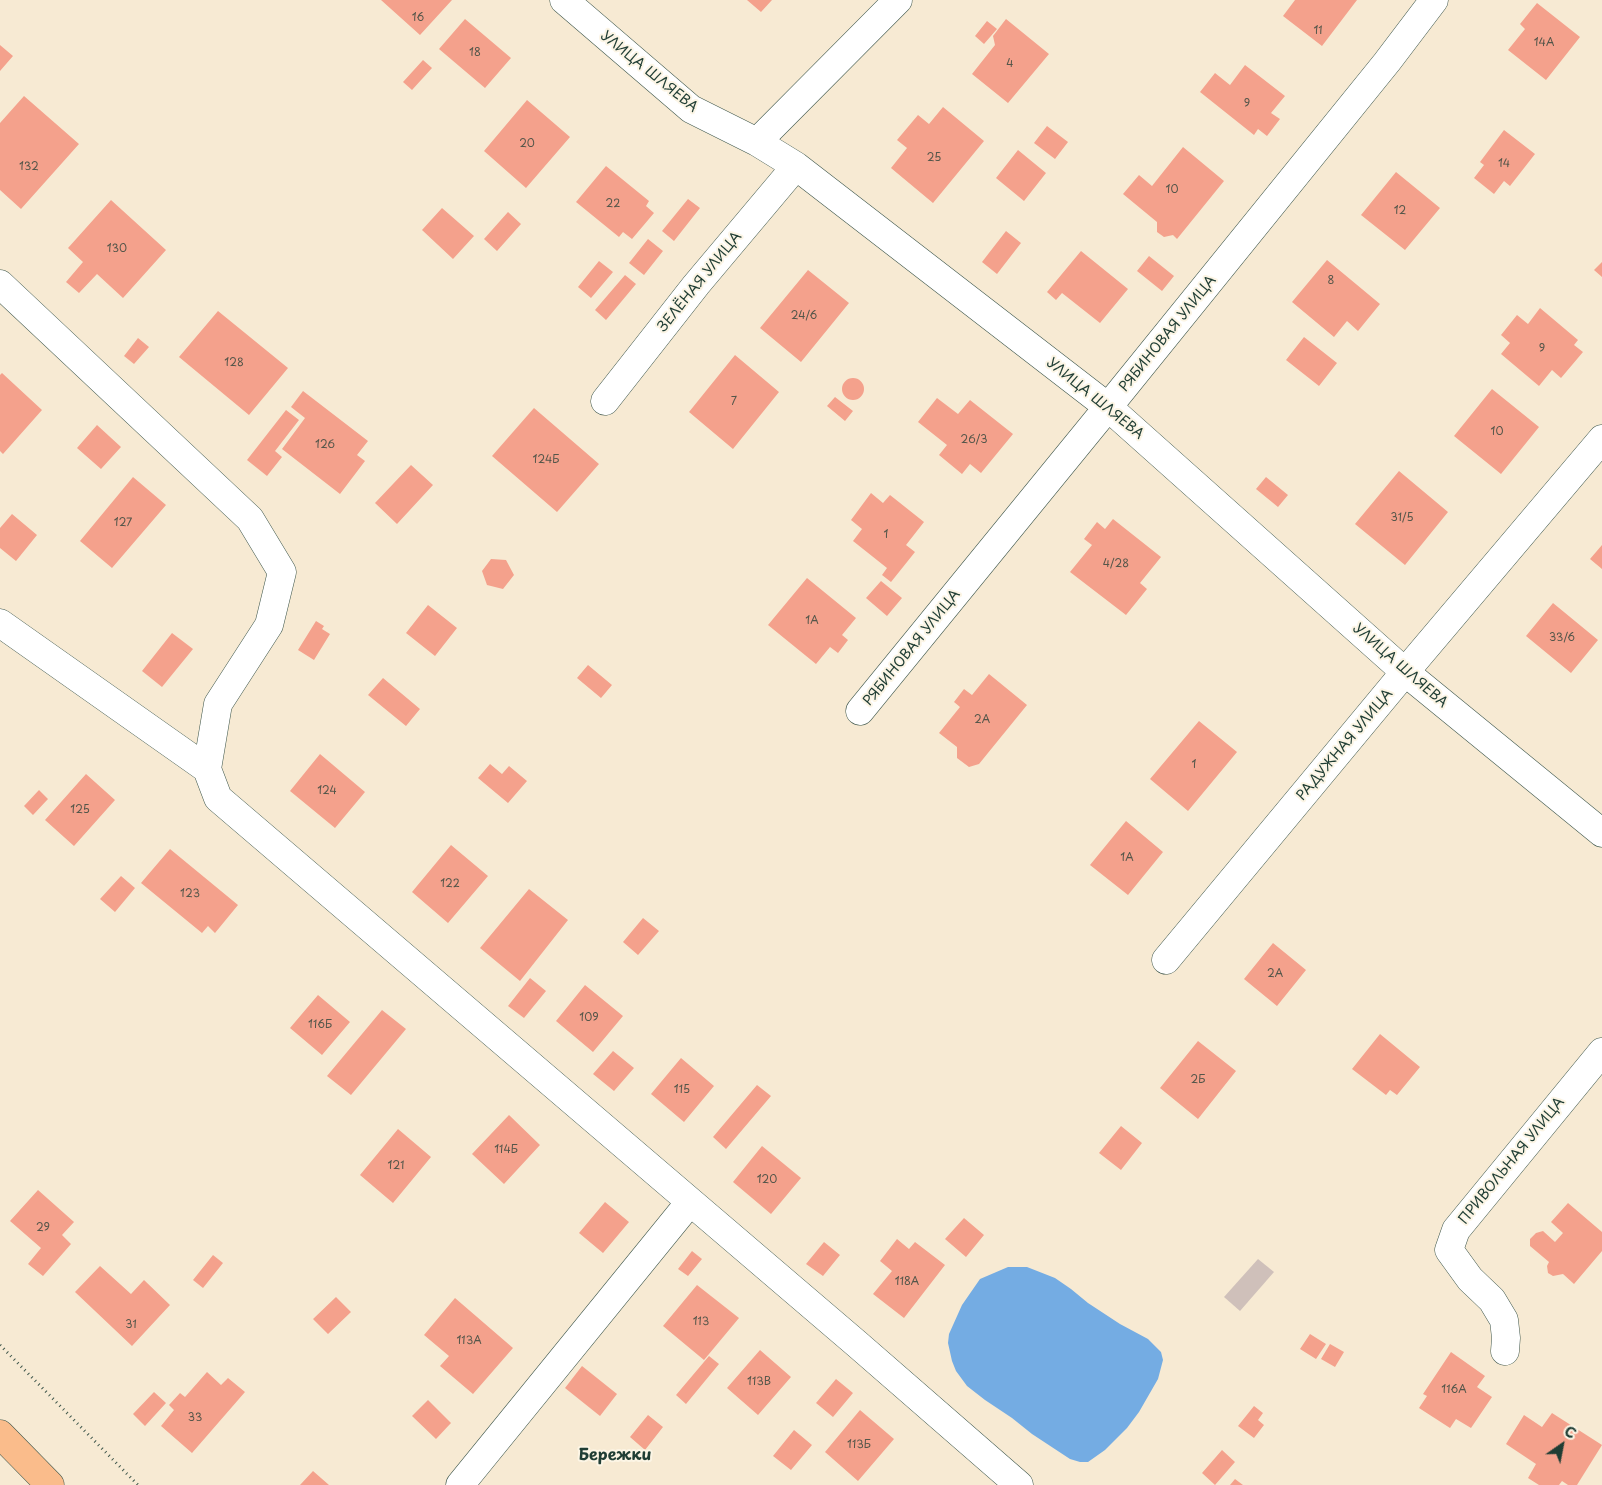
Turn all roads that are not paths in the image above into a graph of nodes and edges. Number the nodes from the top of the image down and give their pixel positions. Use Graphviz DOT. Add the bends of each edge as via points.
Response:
graph roads {
  1 [pos="564,0"];
  2 [pos="898,0"];
  3 [pos="1434,0"];
  4 [pos="757,142"];
  5 [pos="796,166"];
  6 [pos="0,284"];
  7 [pos="605,401"];
  8 [pos="1108,407"];
  9 [pos="1602,439"];
  10 [pos="0,623"];
  11 [pos="1405,672"];
  12 [pos="860,712"];
  13 [pos="207,769"];
  14 [pos="1602,833"];
  15 [pos="1166,960"];
  16 [pos="1602,1052"];
  17 [pos="690,1202"];
  18 [pos="1505,1351"];
  19 [pos="0,1434"];
  20 [pos="50,1485"];
  21 [pos="460,1485"];
  22 [pos="1019,1485"];
  1 -- 4 [label="street, УЛИЦА ШЛЯЕВА" via="691,109"];
  2 -- 4 [label="street"];
  3 -- 8 [label="street, РЯБИНОВАЯ УЛИЦА"];
  4 -- 5 [label="street, УЛИЦА ШЛЯЕВА"];
  5 -- 7 [label="street, ЗЕЛЁНАЯ УЛИЦА" via="696,285"];
  5 -- 8 [label="street, УЛИЦА ШЛЯЕВА"];
  6 -- 13 [label="street" via="250,519 282,572 269,625 218,704"];
  8 -- 11 [label="street, УЛИЦА ШЛЯЕВА"];
  8 -- 12 [label="street, РЯБИНОВАЯ УЛИЦА"];
  9 -- 11 [label="street, РАДУЖНАЯ УЛИЦА"];
  10 -- 13 [label="street"];
  11 -- 14 [label="street, УЛИЦА ШЛЯЕВА"];
  11 -- 15 [label="street, РАДУЖНАЯ УЛИЦА"];
  13 -- 17 [label="street" via="218,798"];
  16 -- 18 [label="street, ПРИВОЛЬНАЯ УЛИЦА" via="1456,1230 1449,1250 1470,1279 1492,1300 1504,1320"];
  17 -- 21 [label="street"];
  17 -- 22 [label="street"];
  19 -- 20 [label="main road"];
}
